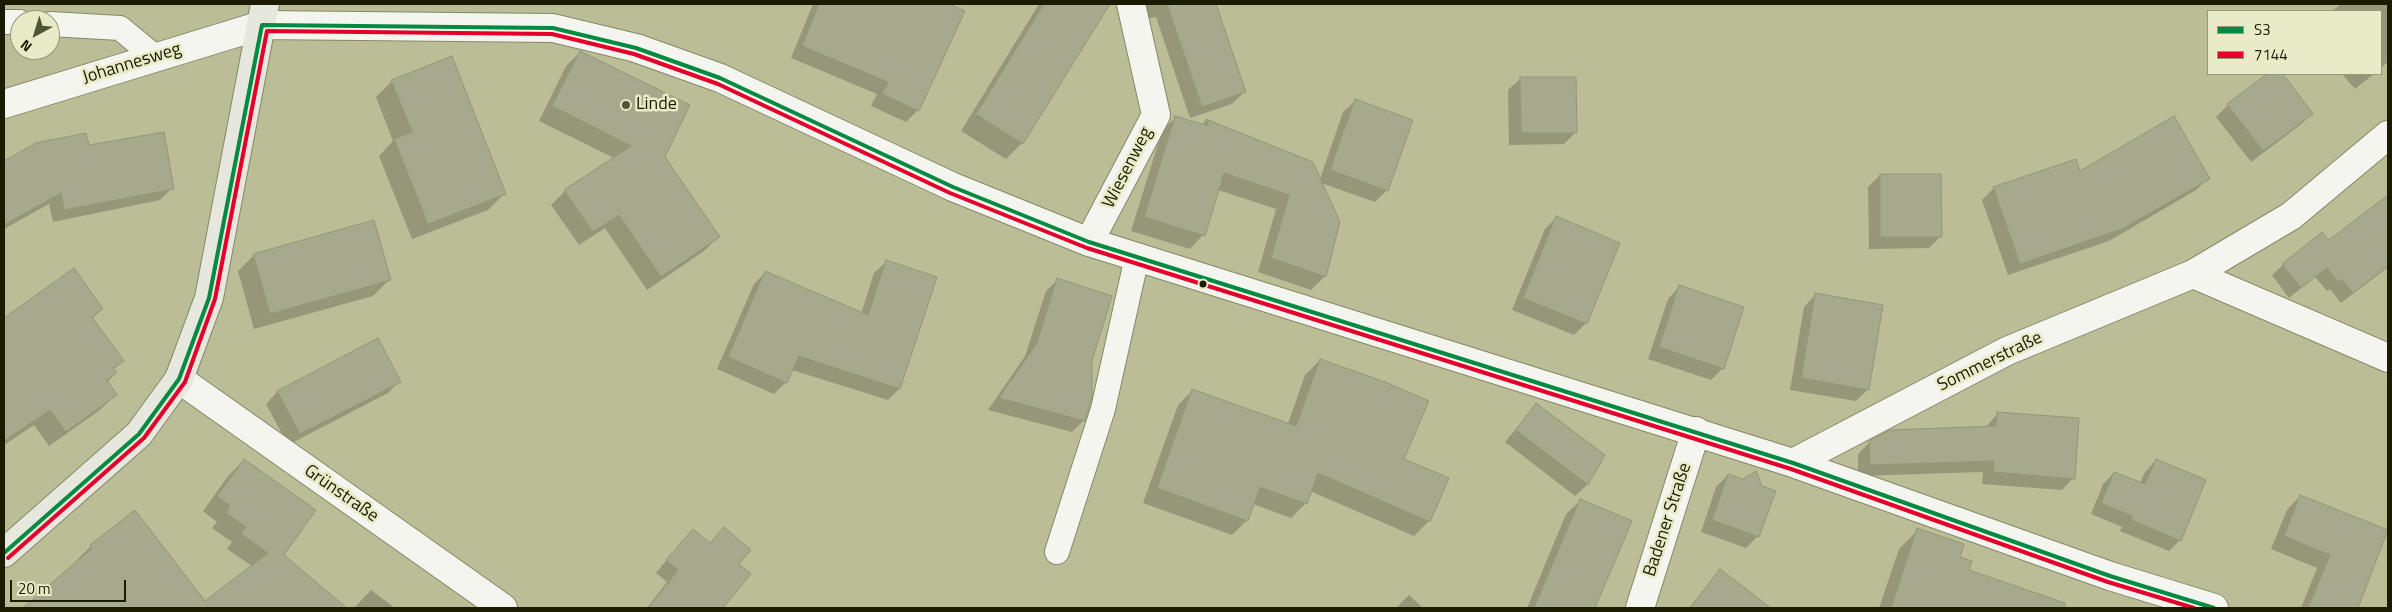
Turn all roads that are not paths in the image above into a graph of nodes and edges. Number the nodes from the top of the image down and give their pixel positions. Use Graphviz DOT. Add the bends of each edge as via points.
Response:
graph roads {
  1 [pos="1131,4"];
  2 [pos="263,14"];
  3 [pos="60,25"];
  4 [pos="155,56"];
  5 [pos="4,104"];
  6 [pos="2388,135"];
  7 [pos="1090,242"];
  8 [pos="1136,257"];
  9 [pos="2193,274"];
  10 [pos="2388,358"];
  11 [pos="179,379"];
  12 [pos="1696,431"];
  13 [pos="1793,463"];
  14 [pos="1057,552"];
  15 [pos="4,553"];
  16 [pos="503,608"];
  17 [pos="1640,608"];
  18 [pos="2214,608"];
  1 -- 7 [label="street, Wiesenweg" via="1156,115"];
  2 -- 4 [label="street, Johannesweg"];
  2 -- 7 [label="street, Johannesweg" via="553,28 636,48 720,78 953,187"];
  2 -- 11 [label="street" via="209,298"];
  3 -- 4 [label="lane" via="120,28"];
  4 -- 5 [label="street, Johannesweg"];
  6 -- 9 [label="street, Sommerstraße" via="2291,216"];
  7 -- 8 [label="street, Johannesweg"];
  8 -- 12 [label="street, Johannesweg"];
  8 -- 14 [label="lane" via="1103,409"];
  9 -- 10 [label="street"];
  9 -- 13 [label="street, Sommerstraße" via="2007,351"];
  11 -- 15 [label="street" via="139,434"];
  11 -- 16 [label="street, Grünstraße"];
  12 -- 13 [label="street, Johannesweg"];
  12 -- 17 [label="street, Badener Straße"];
  13 -- 18 [label="street, Johannesweg" via="2110,576"];
}
